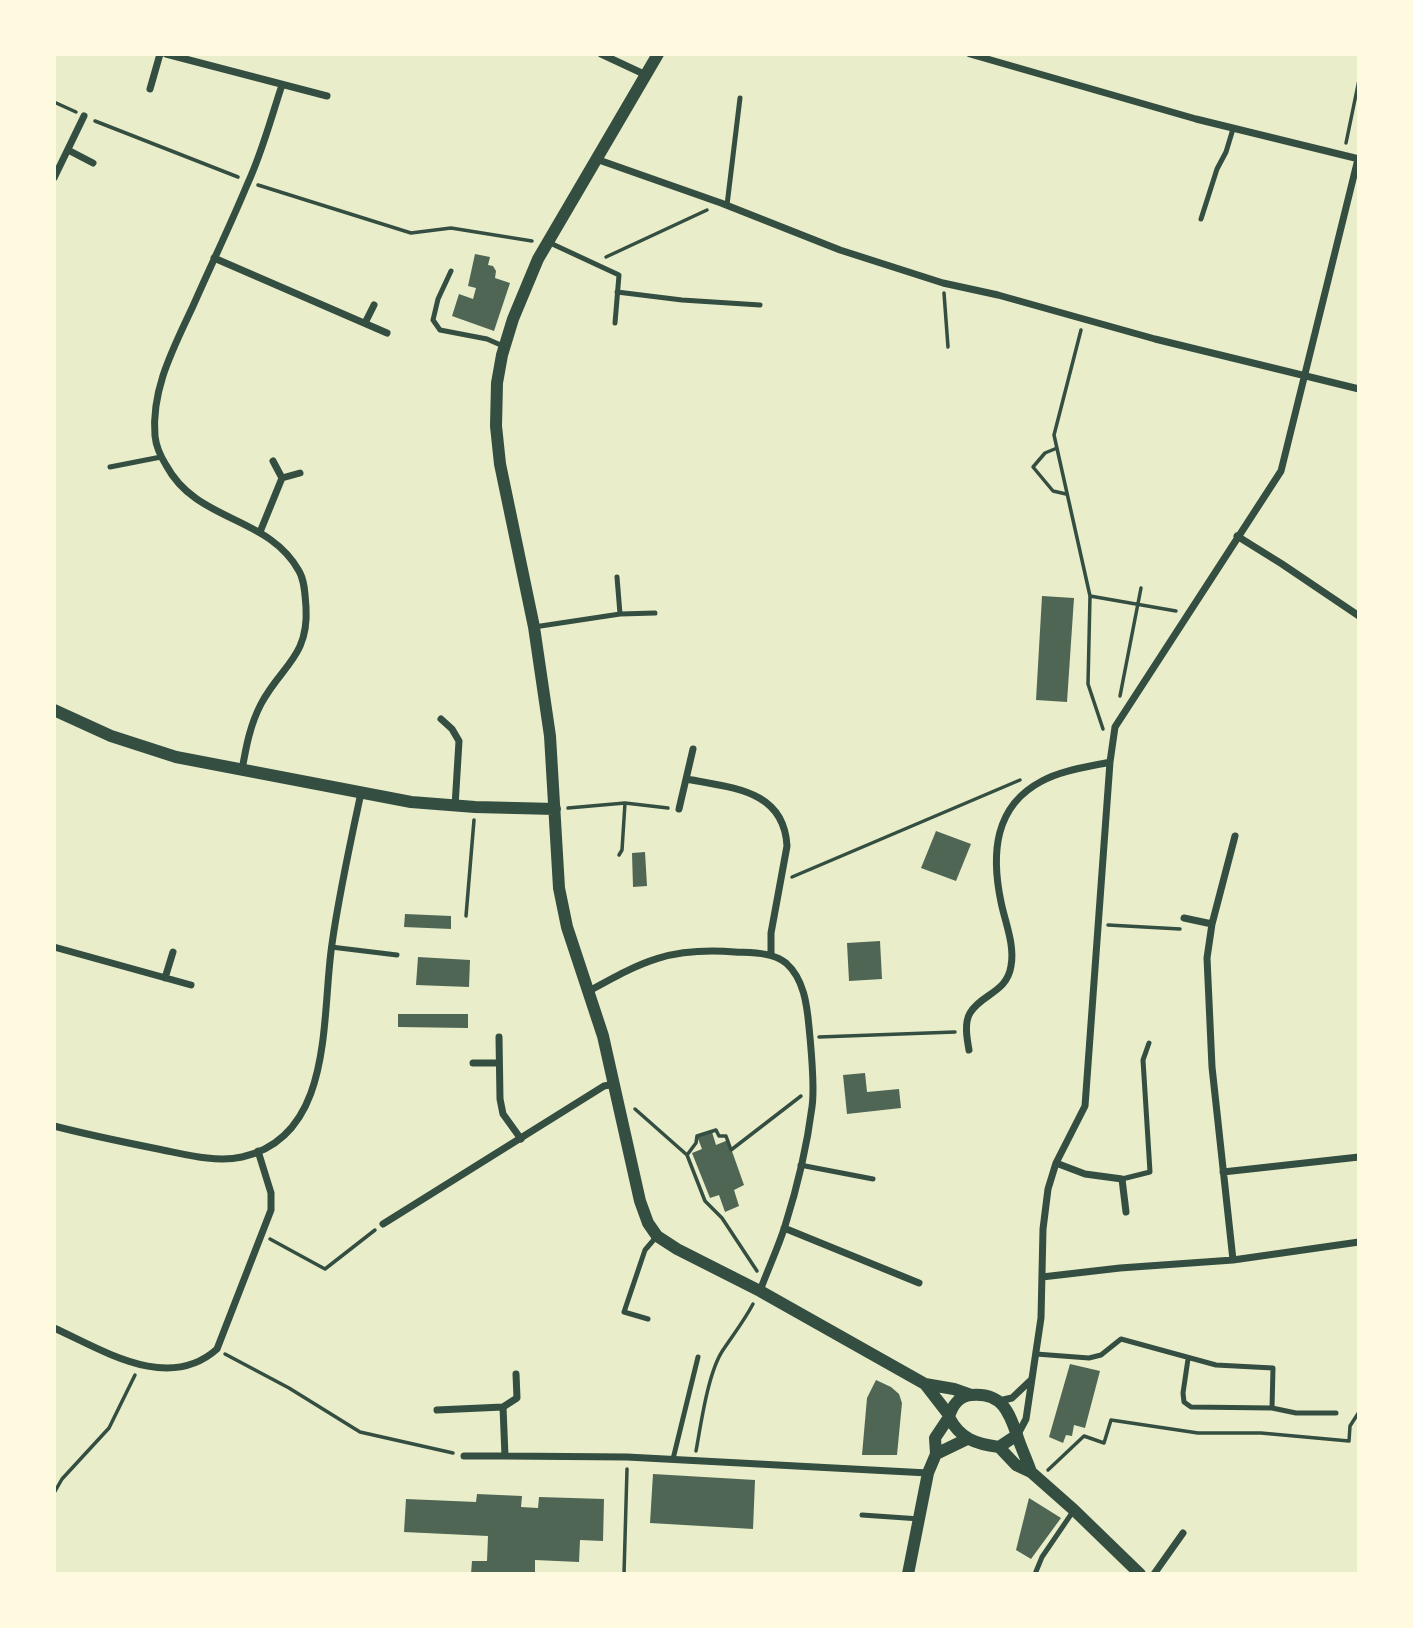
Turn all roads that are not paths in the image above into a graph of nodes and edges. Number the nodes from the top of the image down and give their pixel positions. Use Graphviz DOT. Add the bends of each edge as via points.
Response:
graph roads {
  1 [pos="163,54"];
  2 [pos="601,54"];
  3 [pos="658,54"];
  4 [pos="970,54"];
  5 [pos="647,76"];
  6 [pos="282,85"];
  7 [pos="150,89"];
  8 [pos="327,96"];
  9 [pos="740,99"];
  10 [pos="84,116"];
  11 [pos="1233,129"];
  12 [pos="68,150"];
  13 [pos="596,159"];
  14 [pos="1358,159"];
  15 [pos="93,163"];
  16 [pos="54,178"];
  17 [pos="724,204"];
  18 [pos="1201,219"];
  19 [pos="548,242"];
  20 [pos="214,258"];
  21 [pos="451,271"];
  22 [pos="617,292"];
  23 [pos="374,305"];
  24 [pos="760,305"];
  25 [pos="366,323"];
  26 [pos="615,323"];
  27 [pos="387,333"];
  28 [pos="504,346"];
  29 [pos="1305,377"];
  30 [pos="1359,389"];
  31 [pos="161,457"];
  32 [pos="274,461"];
  33 [pos="110,467"];
  34 [pos="300,473"];
  35 [pos="282,478"];
  36 [pos="260,532"];
  37 [pos="1237,536"];
  38 [pos="617,577"];
  39 [pos="654,613"];
  40 [pos="620,614"];
  41 [pos="1359,616"];
  42 [pos="534,627"];
  43 [pos="54,710"];
  44 [pos="441,719"];
  45 [pos="692,749"];
  46 [pos="1110,757"];
  47 [pos="242,770"];
  48 [pos="687,779"];
  49 [pos="360,793"];
  50 [pos="455,806"];
  51 [pos="555,809"];
  52 [pos="679,809"];
  53 [pos="1235,836"];
  54 [pos="1184,918"];
  55 [pos="1212,924"];
  56 [pos="54,947"];
  57 [pos="331,947"];
  58 [pos="173,953"];
  59 [pos="397,955"];
  60 [pos="771,955"];
  61 [pos="165,978"];
  62 [pos="191,985"];
  63 [pos="589,991"];
  64 [pos="499,1037"];
  65 [pos="1149,1043"];
  66 [pos="969,1050"];
  67 [pos="473,1063"];
  68 [pos="499,1063"];
  69 [pos="615,1084"];
  70 [pos="54,1126"];
  71 [pos="521,1139"];
  72 [pos="258,1152"];
  73 [pos="1359,1157"];
  74 [pos="1056,1163"];
  75 [pos="800,1165"];
  76 [pos="1223,1172"];
  77 [pos="873,1179"];
  78 [pos="1122,1179"];
  79 [pos="1126,1212"];
  80 [pos="383,1224"];
  81 [pos="784,1228"];
  82 [pos="657,1237"];
  83 [pos="1359,1242"];
  84 [pos="1233,1260"];
  85 [pos="1042,1277"];
  86 [pos="919,1283"];
  87 [pos="760,1291"];
  88 [pos="648,1319"];
  89 [pos="54,1328"];
  90 [pos="1036,1354"];
  91 [pos="698,1357"];
  92 [pos="1188,1359"];
  93 [pos="516,1374"];
  94 [pos="1031,1380"];
  95 [pos="925,1384"];
  96 [pos="971,1395"];
  97 [pos="999,1401"];
  98 [pos="503,1407"];
  99 [pos="1272,1408"];
  100 [pos="437,1410"];
  101 [pos="1336,1413"];
  102 [pos="949,1416"];
  103 [pos="1017,1435"];
  104 [pos="967,1439"];
  105 [pos="999,1447"];
  106 [pos="936,1454"];
  107 [pos="505,1455"];
  108 [pos="464,1456"];
  109 [pos="673,1459"];
  110 [pos="928,1473"];
  111 [pos="1035,1476"];
  112 [pos="1074,1510"];
  113 [pos="862,1515"];
  114 [pos="920,1519"];
  115 [pos="1183,1533"];
  116 [pos="908,1574"];
  117 [pos="1035,1574"];
  118 [pos="1140,1574"];
  119 [pos="1154,1574"];
  1 -- 6 [label="street"];
  1 -- 7 [label="street"];
  2 -- 5 [label="street"];
  3 -- 5 [label="street"];
  4 -- 11 [label="street"];
  5 -- 13 [label="street"];
  6 -- 8 [label="street"];
  6 -- 20 [label="street" via="249,182"];
  9 -- 17 [label="lane"];
  10 -- 12 [label="street"];
  11 -- 14 [label="street"];
  11 -- 18 [label="lane"];
  12 -- 15 [label="street"];
  12 -- 16 [label="street"];
  13 -- 17 [label="street"];
  13 -- 19 [label="street"];
  14 -- 29 [label="street"];
  17 -- 29 [label="street" via="840,250 943,283"];
  19 -- 22 [label="lane" via="618,275"];
  19 -- 28 [label="street"];
  20 -- 25 [label="street"];
  20 -- 31 [label="street" via="162,376 155,412"];
  21 -- 28 [label="lane" via="433,320 440,330"];
  22 -- 24 [label="lane"];
  22 -- 26 [label="lane"];
  23 -- 25 [label="street"];
  25 -- 27 [label="street"];
  28 -- 42 [label="street" via="497,383 497,439"];
  29 -- 30 [label="street"];
  29 -- 37 [label="street" via="1281,471"];
  31 -- 33 [label="lane"];
  31 -- 36 [label="street" via="184,492"];
  32 -- 35 [label="street"];
  34 -- 35 [label="street"];
  35 -- 36 [label="street"];
  36 -- 47 [label="street" via="286,551 301,574 307,624 301,647 257,713"];
  37 -- 41 [label="street"];
  37 -- 46 [label="street" via="1115,726"];
  38 -- 40 [label="lane"];
  39 -- 40 [label="lane"];
  40 -- 42 [label="lane"];
  42 -- 51 [label="street"];
  43 -- 47 [label="street" via="152,751"];
  44 -- 50 [label="street" via="459,741"];
  45 -- 48 [label="street"];
  46 -- 66 [label="street" via="1044,780 1017,797 1006,814 995,876 1012,965 1006,981 970,1013"];
  46 -- 74 [label="street" via="1085,1106"];
  47 -- 49 [label="street"];
  48 -- 52 [label="street"];
  48 -- 60 [label="street" via="752,793 773,807 786,833"];
  49 -- 50 [label="street"];
  49 -- 57 [label="street"];
  50 -- 51 [label="street"];
  51 -- 63 [label="street" via="559,888"];
  53 -- 55 [label="street"];
  54 -- 55 [label="street"];
  55 -- 76 [label="street" via="1207,958 1211,1053"];
  56 -- 61 [label="street"];
  57 -- 59 [label="lane"];
  57 -- 72 [label="street" via="321,1057 309,1095 288,1132"];
  58 -- 61 [label="street"];
  60 -- 63 [label="street" via="706,950 678,953 638,964"];
  60 -- 75 [label="street" via="785,962 802,988 810,1037 813,1104"];
  61 -- 62 [label="street"];
  63 -- 69 [label="street"];
  64 -- 68 [label="street"];
  65 -- 78 [label="lane" via="1143,1060 1150,1172"];
  67 -- 68 [label="street"];
  68 -- 71 [label="street" via="503,1114"];
  69 -- 71 [label="street" via="604,1086"];
  69 -- 82 [label="street" via="640,1202"];
  70 -- 72 [label="street" via="208,1158"];
  71 -- 80 [label="street"];
  72 -- 89 [label="street" via="271,1193 271,1210 217,1349 196,1365 170,1369 138,1366"];
  73 -- 76 [label="street"];
  74 -- 78 [label="street" via="1085,1174"];
  74 -- 85 [label="street" via="1048,1189"];
  75 -- 77 [label="lane"];
  75 -- 81 [label="street"];
  76 -- 84 [label="street"];
  78 -- 79 [label="street"];
  81 -- 86 [label="street"];
  81 -- 87 [label="street"];
  82 -- 87 [label="street"];
  82 -- 88 [label="lane" via="645,1250 624,1312"];
  83 -- 84 [label="street"];
  84 -- 85 [label="street"];
  85 -- 90 [label="street"];
  87 -- 95 [label="street"];
  90 -- 92 [label="lane" via="1089,1358 1101,1355 1121,1339"];
  90 -- 94 [label="street"];
  91 -- 109 [label="lane"];
  92 -- 99 [label="lane" via="1273,1368"];
  92 -- 99 [label="lane" via="1183,1393 1184,1402 1191,1407"];
  93 -- 98 [label="street" via="517,1398"];
  94 -- 97 [label="street" via="1012,1398"];
  94 -- 103 [label="street" via="1026,1419"];
  95 -- 96 [label="street"];
  95 -- 102 [label="street"];
  96 -- 97 [label="street"];
  96 -- 102 [label="street" via="955,1403"];
  97 -- 103 [label="street" via="1012,1417"];
  98 -- 100 [label="street"];
  98 -- 107 [label="street"];
  99 -- 101 [label="lane"];
  102 -- 104 [label="street"];
  102 -- 106 [label="street" via="935,1438"];
  103 -- 105 [label="street"];
  103 -- 111 [label="street"];
  104 -- 105 [label="street"];
  104 -- 106 [label="street"];
  105 -- 111 [label="street"];
  106 -- 110 [label="street"];
  107 -- 108 [label="street"];
  107 -- 109 [label="street"];
  109 -- 110 [label="street"];
  110 -- 114 [label="street"];
  111 -- 112 [label="street"];
  112 -- 117 [label="lane"];
  112 -- 118 [label="street"];
  113 -- 114 [label="lane"];
  114 -- 116 [label="street"];
  115 -- 119 [label="street"];
}
